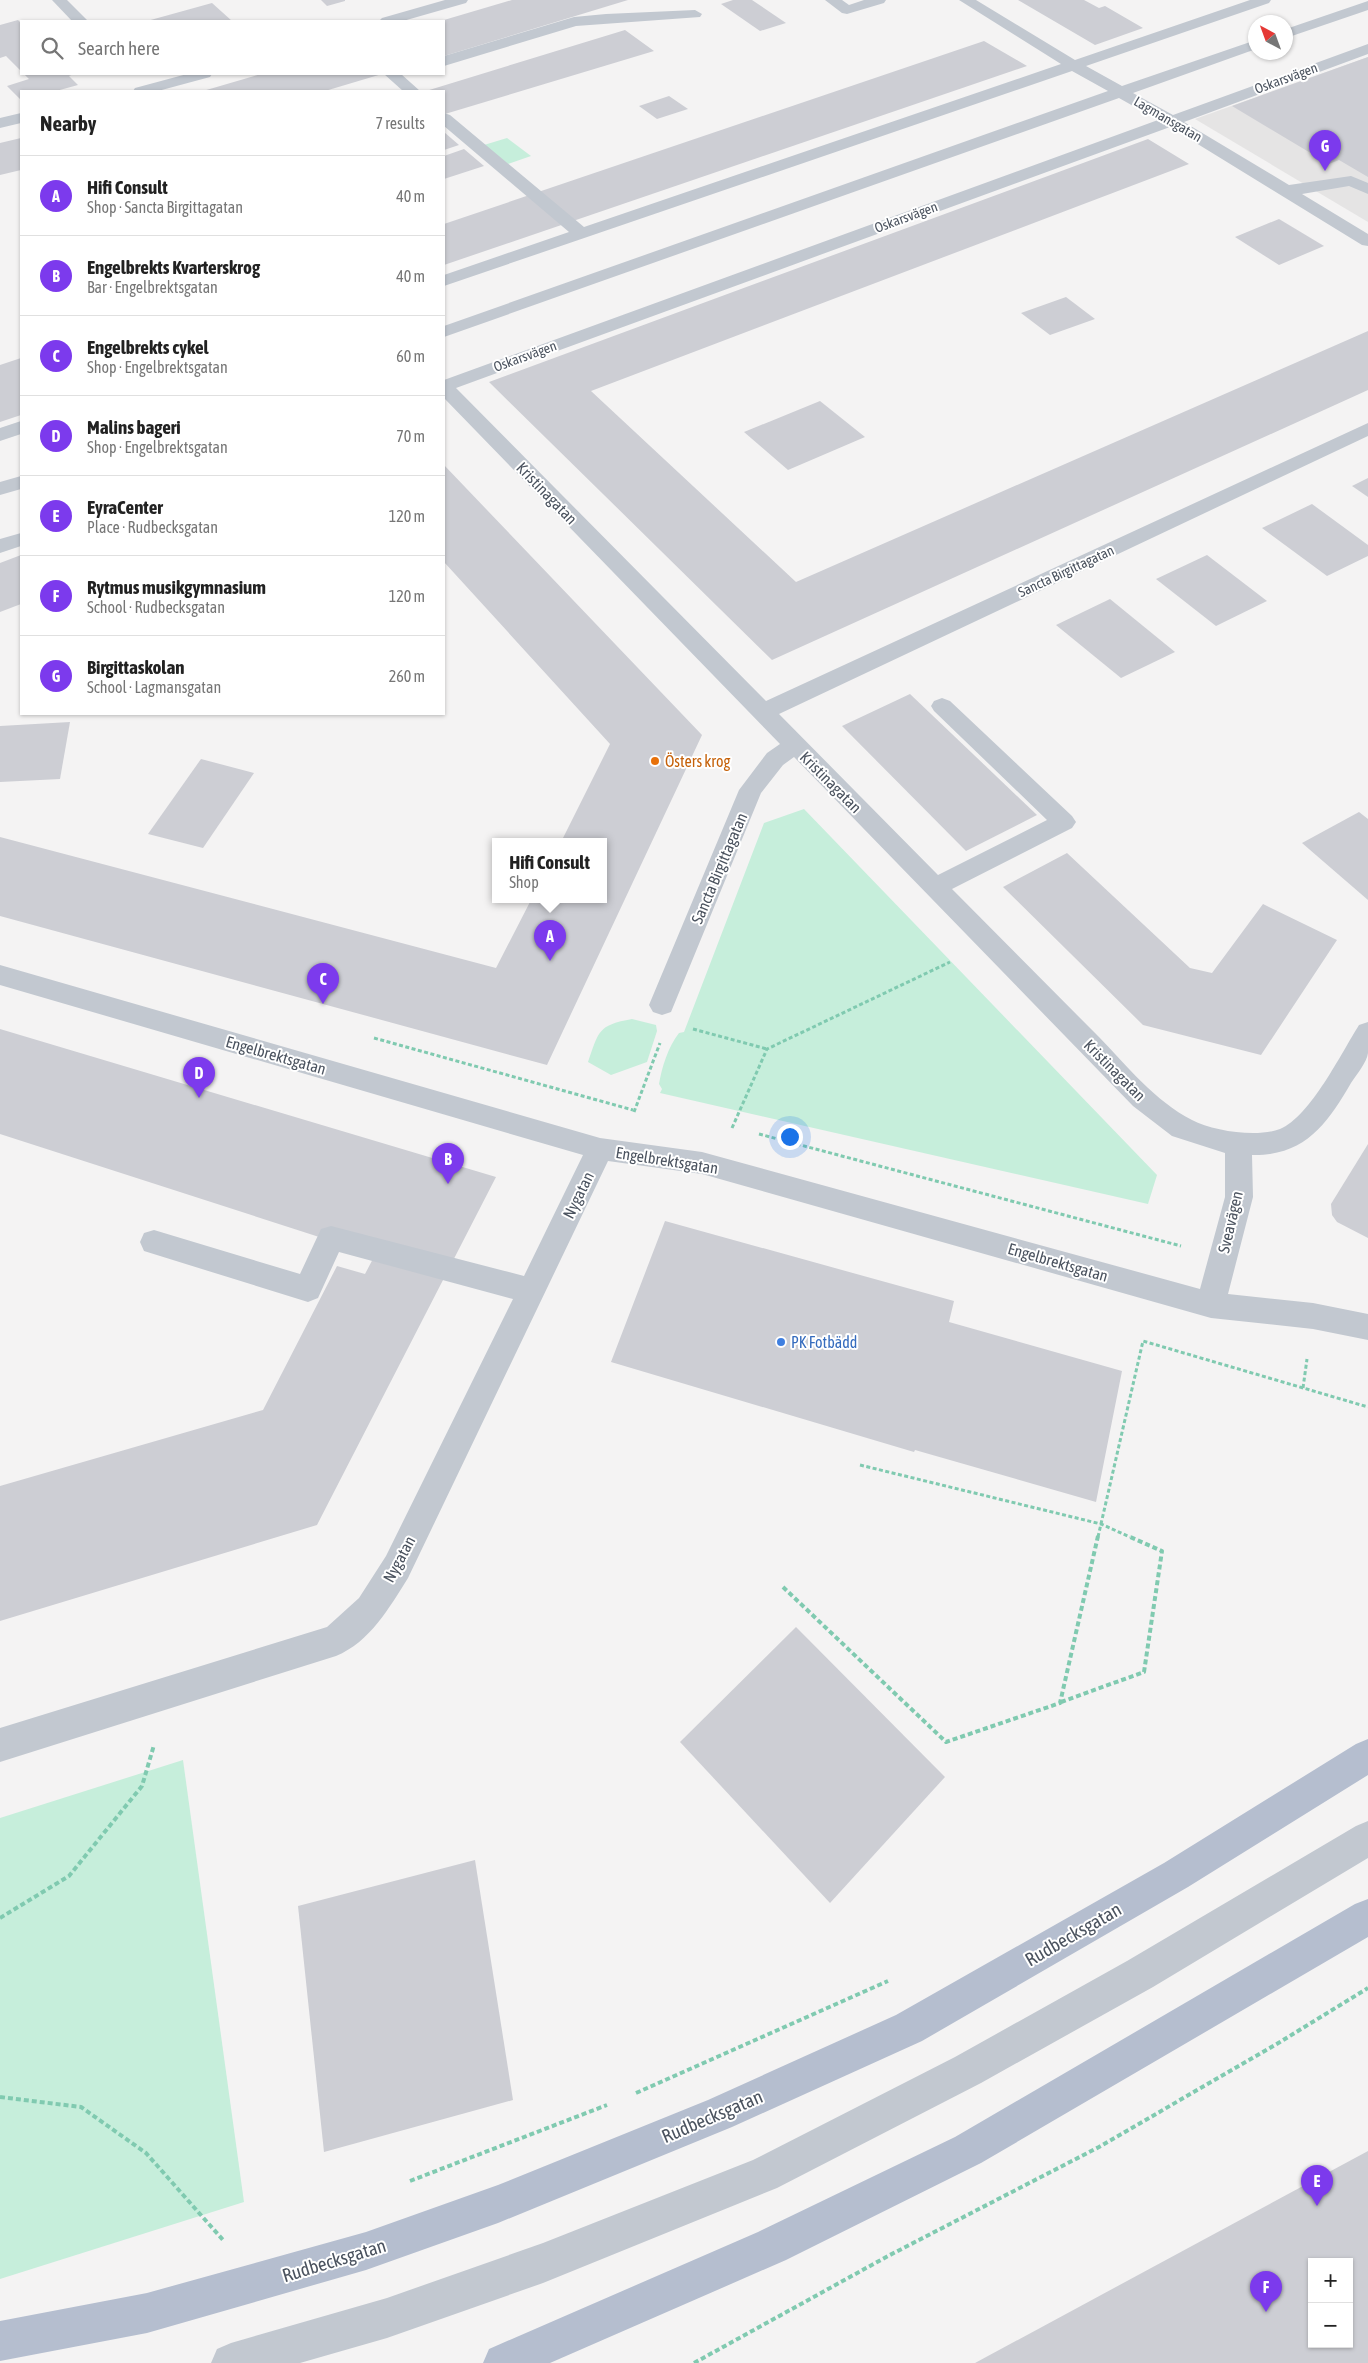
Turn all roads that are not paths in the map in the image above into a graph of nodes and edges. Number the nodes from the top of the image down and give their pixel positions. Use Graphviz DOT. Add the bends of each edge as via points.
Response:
graph roads {
  1 [pos="59,0"];
  2 [pos="461,0"];
  3 [pos="832,0"];
  4 [pos="879,0"];
  5 [pos="966,0"];
  6 [pos="1264,0"];
  7 [pos="1368,4"];
  8 [pos="695,14"];
  9 [pos="79,20"];
  10 [pos="391,20"];
  11 [pos="1293,31"];
  12 [pos="1248,47"];
  13 [pos="1368,48"];
  14 [pos="445,61"];
  15 [pos="1073,65"];
  16 [pos="200,75"];
  17 [pos="397,75"];
  18 [pos="144,88"];
  19 [pos="411,90"];
  20 [pos="1121,92"];
  21 [pos="20,118"];
  22 [pos="445,119"];
  23 [pos="1170,120"];
  24 [pos="0,122"];
  25 [pos="1368,189"];
  26 [pos="1286,190"];
  27 [pos="582,234"];
  28 [pos="1368,240"];
  29 [pos="445,281"];
  30 [pos="445,332"];
  31 [pos="445,387"];
  32 [pos="445,388"];
  33 [pos="20,427"];
  34 [pos="1368,429"];
  35 [pos="0,435"];
  36 [pos="20,482"];
  37 [pos="0,489"];
  38 [pos="20,538"];
  39 [pos="0,546"];
  40 [pos="942,706"];
  41 [pos="763,712"];
  42 [pos="795,745"];
  43 [pos="935,887"];
  44 [pos="0,975"];
  45 [pos="665,1014"];
  46 [pos="1368,1032"];
  47 [pos="1238,1142"];
  48 [pos="600,1149"];
  49 [pos="154,1242"];
  50 [pos="531,1291"];
  51 [pos="1211,1305"];
  52 [pos="1368,1327"];
  53 [pos="0,1745"];
  54 [pos="1368,1756"];
  55 [pos="1368,1838"];
  56 [pos="1368,1917"];
  57 [pos="0,2341"];
  58 [pos="230,2363"];
  59 [pos="503,2363"];
  1 -- 9 [label="street"];
  2 -- 10 [label="street"];
  3 -- 4 [label="street" via="848,10"];
  5 -- 15 [label="street, Lagmansgatan"];
  6 -- 15 [label="street"];
  7 -- 11 [label="street"];
  8 -- 14 [label="street" via="574,22"];
  12 -- 20 [label="street"];
  13 -- 23 [label="street, Oskarsvägen"];
  15 -- 20 [label="street, Lagmansgatan"];
  15 -- 27 [label="street"];
  16 -- 18 [label="street"];
  17 -- 19 [label="street"];
  20 -- 23 [label="street, Lagmansgatan"];
  20 -- 30 [label="street"];
  21 -- 24 [label="street"];
  22 -- 27 [label="street"];
  23 -- 26 [label="street, Lagmansgatan"];
  23 -- 31 [label="street, Oskarsvägen"];
  25 -- 26 [label="street" via="1351,181"];
  26 -- 28 [label="street, Lagmansgatan"];
  27 -- 29 [label="street"];
  32 -- 41 [label="street, Kristinagatan"];
  33 -- 35 [label="street"];
  34 -- 41 [label="street, Sancta Birgittagatan"];
  36 -- 37 [label="street"];
  38 -- 39 [label="street"];
  40 -- 43 [label="street" via="1064,822"];
  41 -- 42 [label="street, Kristinagatan"];
  42 -- 43 [label="street, Kristinagatan"];
  42 -- 45 [label="street, Sancta Birgittagatan" via="774,759 751,790"];
  43 -- 47 [label="street, Kristinagatan" via="1142,1098 1182,1128 1221,1142"];
  44 -- 48 [label="street, Engelbrektsgatan"];
  46 -- 47 [label="street" via="1321,1107 1298,1132 1270,1144"];
  47 -- 51 [label="street, Sveavägen" via="1239,1197"];
  48 -- 50 [label="street, Nygatan"];
  48 -- 51 [label="street, Engelbrektsgatan" via="702,1163"];
  49 -- 50 [label="street" via="308,1289 331,1238"];
  50 -- 53 [label="street, Nygatan" via="396,1567 370,1609 336,1640"];
  51 -- 52 [label="street, Engelbrektsgatan" via="1313,1316"];
  54 -- 57 [label="main road, Rudbecksgatan" via="1176,1874 909,2028 719,2114 498,2204 366,2251 147,2313"];
  55 -- 58 [label="street" via="1140,1974 968,2070 764,2175 524,2270 387,2318"];
  56 -- 59 [label="main road" via="968,2150 772,2246"];
}
